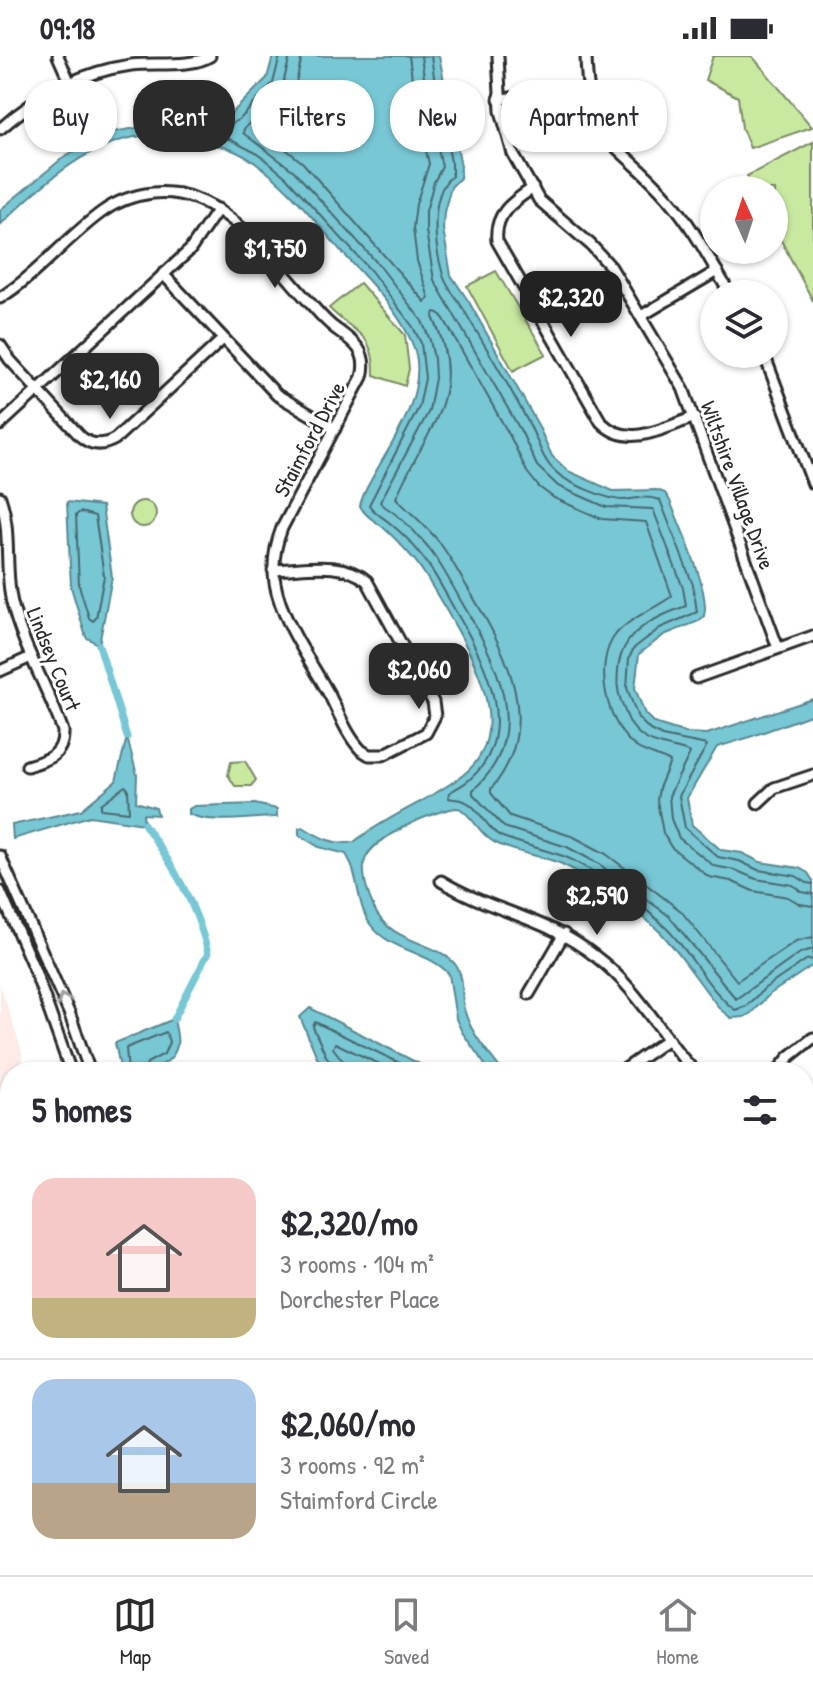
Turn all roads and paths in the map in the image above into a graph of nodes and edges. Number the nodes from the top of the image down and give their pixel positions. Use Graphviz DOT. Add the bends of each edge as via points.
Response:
graph roads {
  1 [pos="58,56"];
  2 [pos="210,56"];
  3 [pos="498,56"];
  4 [pos="586,56"];
  5 [pos="69,80"];
  6 [pos="80,80"];
  7 [pos="587,80"];
  8 [pos="499,99"];
  9 [pos="24,109"];
  10 [pos="0,129"];
  11 [pos="621,152"];
  12 [pos="533,188"];
  13 [pos="218,209"];
  14 [pos="717,271"];
  15 [pos="163,274"];
  16 [pos="722,280"];
  17 [pos="0,298"];
  18 [pos="641,316"];
  19 [pos="223,339"];
  20 [pos="0,345"];
  21 [pos="769,368"];
  22 [pos="38,390"];
  23 [pos="695,417"];
  24 [pos="0,425"];
  25 [pos="335,429"];
  26 [pos="813,484"];
  27 [pos="0,497"];
  28 [pos="4,561"];
  29 [pos="273,570"];
  30 [pos="813,636"];
  31 [pos="778,648"];
  32 [pos="31,657"];
  33 [pos="0,671"];
  34 [pos="696,678"];
  35 [pos="27,766"];
  36 [pos="813,775"];
  37 [pos="758,803"];
  38 [pos="0,856"];
  39 [pos="441,881"];
  40 [pos="0,891"];
  41 [pos="32,928"];
  42 [pos="18,933"];
  43 [pos="564,934"];
  44 [pos="529,994"];
  45 [pos="813,1038"];
  46 [pos="668,1039"];
  47 [pos="68,1062"];
  48 [pos="86,1062"];
  49 [pos="635,1062"];
  50 [pos="688,1062"];
  51 [pos="785,1062"];
  1 -- 5 [label="street"];
  2 -- 6 [label="street" via="197,62 122,67"];
  3 -- 8 [label="street, Wiltshire Village Drive"];
  4 -- 7 [label="street"];
  8 -- 12 [label="street, Wiltshire Village Drive" via="509,142"];
  9 -- 10 [label="street"];
  11 -- 14 [label="street" via="675,206"];
  12 -- 18 [label="street, Wiltshire Village Drive" via="546,207 611,267"];
  12 -- 23 [label="street" via="502,213 497,241 601,422 612,432 631,437"];
  13 -- 15 [label="street" via="196,242"];
  13 -- 17 [label="street, Staimford Drive" via="175,193 121,201"];
  13 -- 25 [label="street, Staimford Drive" via="360,350 362,377"];
  14 -- 16 [label="street"];
  14 -- 18 [label="street"];
  15 -- 19 [label="street"];
  15 -- 22 [label="street"];
  18 -- 23 [label="street, Wiltshire Village Drive"];
  19 -- 22 [label="street" via="107,443 84,440"];
  19 -- 25 [label="street" via="277,395"];
  20 -- 22 [label="street"];
  21 -- 26 [label="street"];
  22 -- 24 [label="street"];
  23 -- 31 [label="street, Wiltshire Village Drive"];
  25 -- 29 [label="street, Staimford Drive" via="282,528"];
  27 -- 28 [label="street, Lindsey Court" via="6,523"];
  28 -- 32 [label="street, Lindsey Court" via="15,616"];
  29 -- 29 [label="street" via="345,569 367,581 433,702 434,721 426,733 383,755 369,755 357,747 281,605"];
  30 -- 31 [label="street"];
  31 -- 34 [label="street"];
  32 -- 33 [label="street"];
  32 -- 35 [label="street, Lindsey Court" via="64,736 53,757"];
  36 -- 37 [label="street" via="774,788"];
  38 -- 41 [label="street"];
  39 -- 43 [label="street" via="477,901"];
  40 -- 42 [label="street"];
  41 -- 42 [label="street"];
  48 -- 41 [label="street, one-way"];
  42 -- 47 [label="street"];
  43 -- 44 [label="street"];
  43 -- 46 [label="street" via="625,983"];
  45 -- 51 [label="street"];
  46 -- 49 [label="street"];
  46 -- 50 [label="street"];
}
